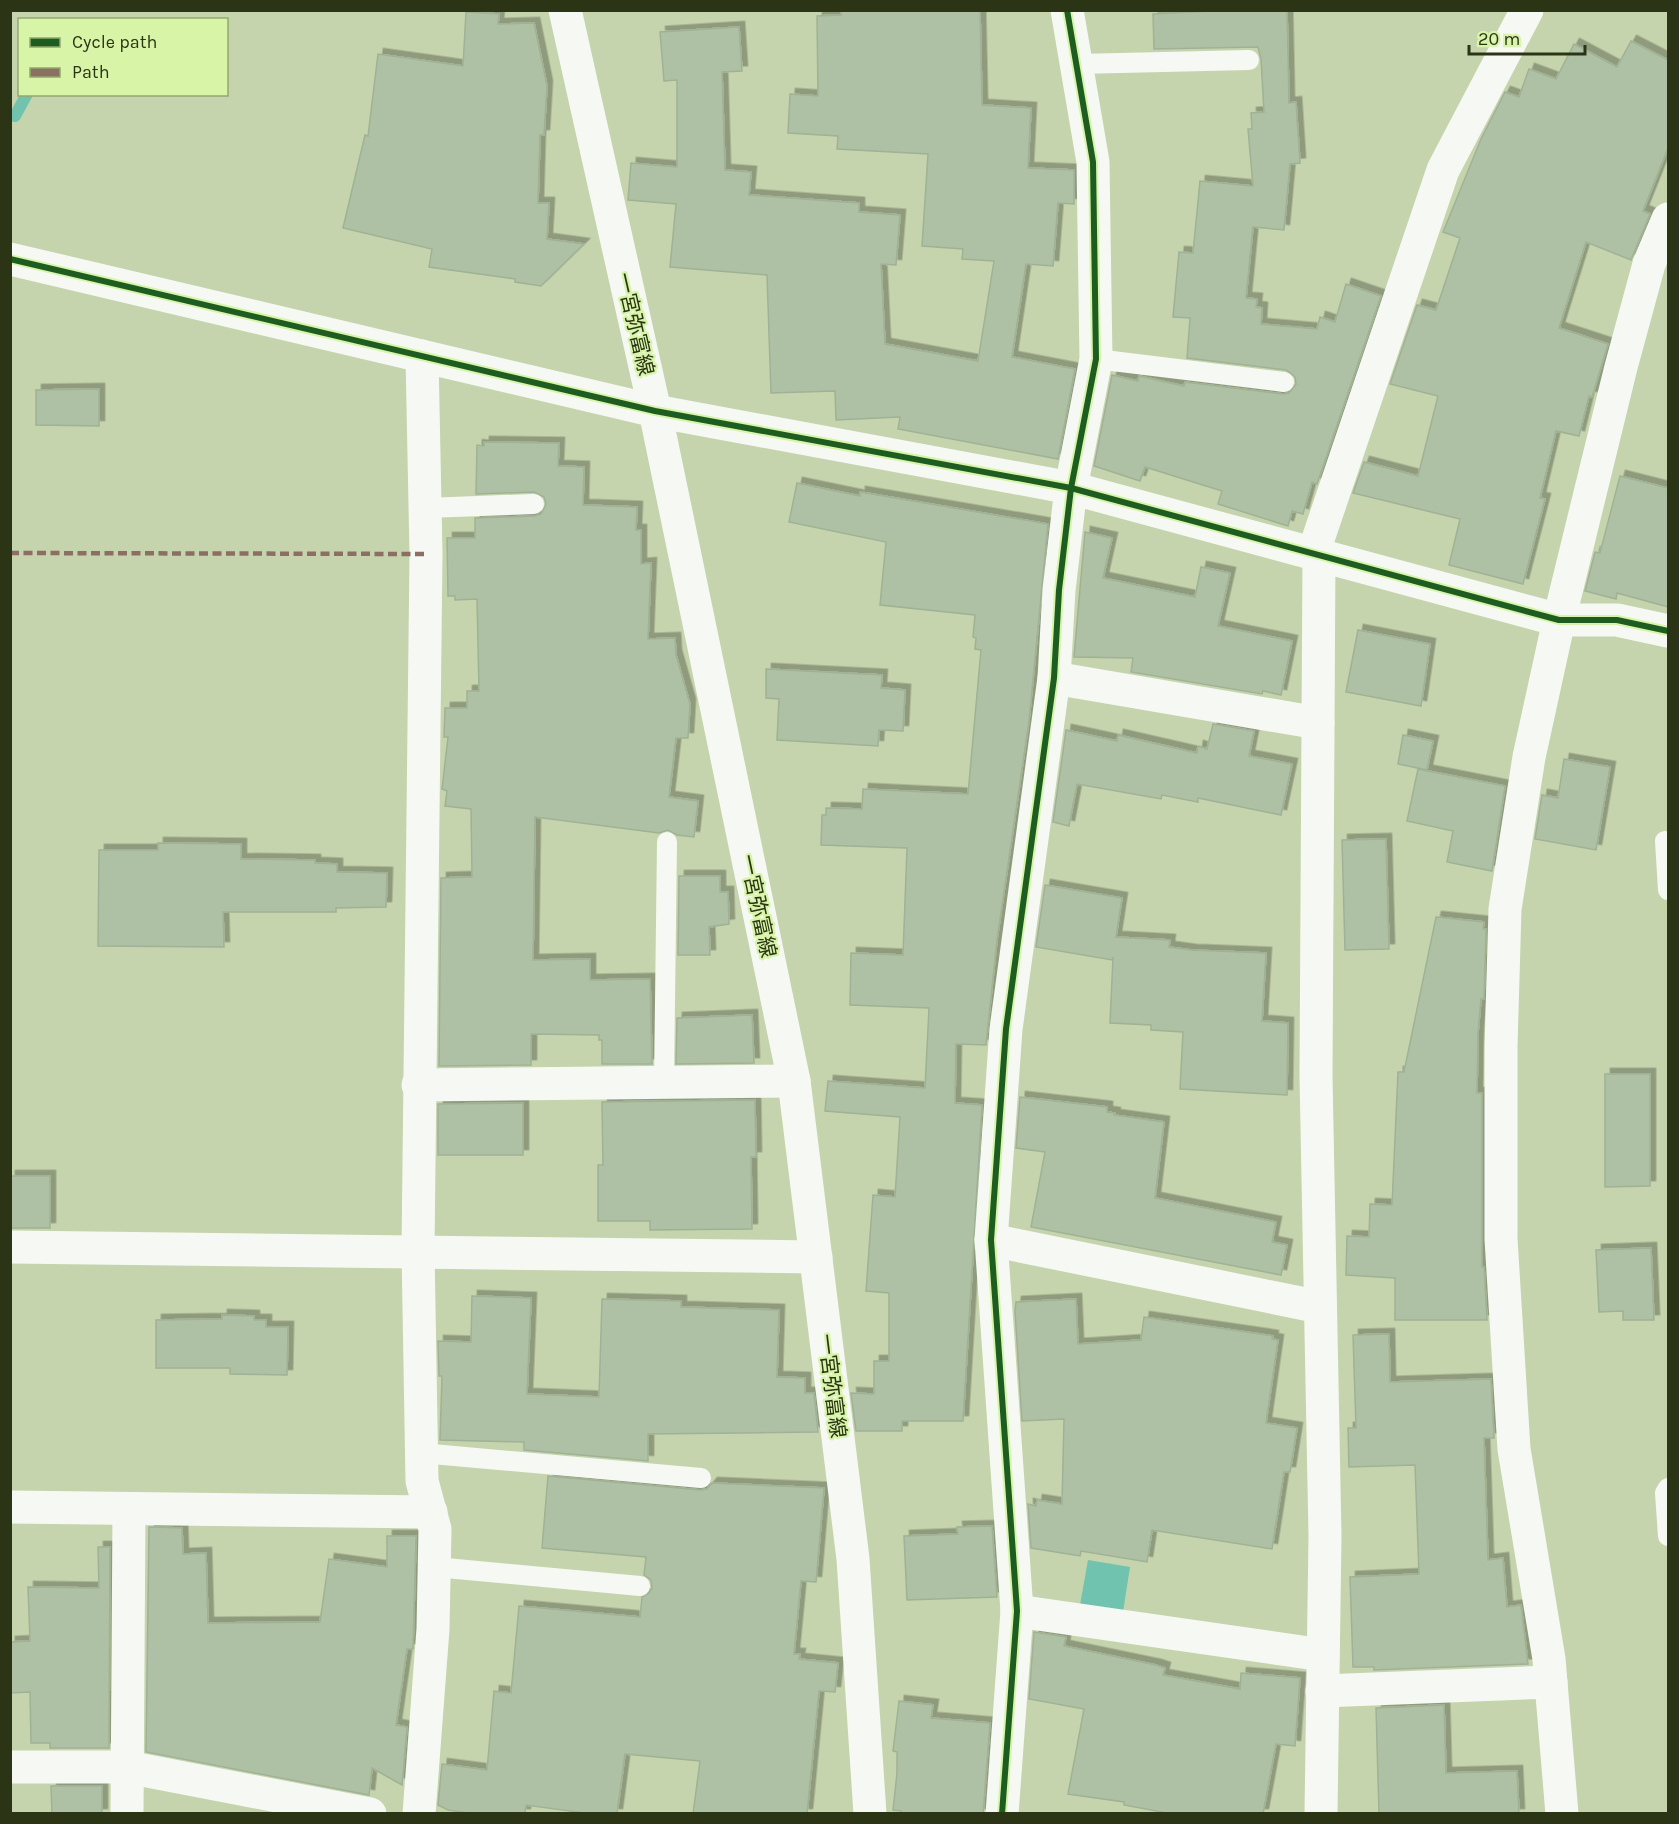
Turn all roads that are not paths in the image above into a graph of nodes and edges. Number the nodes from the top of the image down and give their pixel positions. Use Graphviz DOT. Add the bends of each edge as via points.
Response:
graph roads {
  1 [pos="565,10"];
  2 [pos="1066,10"];
  3 [pos="1527,10"];
  4 [pos="1249,60"];
  5 [pos="1077,64"];
  6 [pos="1668,219"];
  7 [pos="10,259"];
  8 [pos="422,356"];
  9 [pos="1096,358"];
  10 [pos="1284,382"];
  11 [pos="655,411"];
  12 [pos="1071,488"];
  13 [pos="534,504"];
  14 [pos="424,507"];
  15 [pos="1316,555"];
  16 [pos="1559,620"];
  17 [pos="1668,632"];
  18 [pos="1054,678"];
  19 [pos="1318,723"];
  20 [pos="1665,841"];
  21 [pos="667,842"];
  22 [pos="1668,890"];
  23 [pos="794,1081"];
  24 [pos="664,1082"];
  25 [pos="418,1085"];
  26 [pos="991,1240"];
  27 [pos="10,1247"];
  28 [pos="418,1250"];
  29 [pos="816,1257"];
  30 [pos="1320,1307"];
  31 [pos="421,1453"];
  32 [pos="701,1478"];
  33 [pos="1668,1488"];
  34 [pos="10,1507"];
  35 [pos="129,1509"];
  36 [pos="430,1512"];
  37 [pos="1668,1536"];
  38 [pos="435,1567"];
  39 [pos="640,1586"];
  40 [pos="1017,1611"];
  41 [pos="1323,1655"];
  42 [pos="1551,1682"];
  43 [pos="1322,1691"];
  44 [pos="10,1767"];
  45 [pos="127,1767"];
  46 [pos="127,1814"];
  47 [pos="370,1814"];
  48 [pos="419,1814"];
  49 [pos="870,1814"];
  50 [pos="1002,1814"];
  51 [pos="1322,1814"];
  52 [pos="1562,1814"];
  1 -- 11 [label="street, 一宮弥富線"];
  2 -- 5 [label="street"];
  3 -- 15 [label="street" via="1443,170"];
  4 -- 5 [label="lane"];
  5 -- 9 [label="street" via="1094,162"];
  6 -- 16 [label="street" via="1649,264 1621,367"];
  7 -- 8 [label="street"];
  8 -- 11 [label="street"];
  8 -- 14 [label="street"];
  9 -- 10 [label="lane"];
  9 -- 12 [label="street"];
  11 -- 12 [label="street"];
  11 -- 23 [label="street, 一宮弥富線"];
  12 -- 15 [label="street"];
  12 -- 18 [label="street"];
  13 -- 14 [label="lane"];
  14 -- 25 [label="street"];
  15 -- 16 [label="street"];
  15 -- 19 [label="street"];
  16 -- 17 [label="street" via="1617,620"];
  16 -- 42 [label="street" via="1529,757 1505,909 1501,1047 1501,1239 1514,1449"];
  18 -- 19 [label="street"];
  18 -- 26 [label="street" via="1006,1029"];
  19 -- 30 [label="street" via="1316,1076"];
  20 -- 22 [label="lane"];
  21 -- 24 [label="lane"];
  23 -- 24 [label="street"];
  23 -- 29 [label="street, 一宮弥富線"];
  24 -- 25 [label="street"];
  25 -- 28 [label="street"];
  26 -- 30 [label="street"];
  26 -- 40 [label="street"];
  27 -- 28 [label="street"];
  28 -- 29 [label="street"];
  28 -- 31 [label="street"];
  29 -- 49 [label="street, 一宮弥富線" via="853,1559"];
  30 -- 41 [label="street" via="1325,1536"];
  31 -- 32 [label="lane"];
  31 -- 36 [label="street" via="422,1481"];
  33 -- 37 [label="lane"];
  34 -- 35 [label="street"];
  35 -- 36 [label="street"];
  35 -- 45 [label="street"];
  36 -- 38 [label="street" via="435,1529"];
  38 -- 39 [label="lane"];
  38 -- 48 [label="street"];
  40 -- 41 [label="street"];
  40 -- 50 [label="street"];
  41 -- 43 [label="street"];
  42 -- 43 [label="street"];
  42 -- 52 [label="street"];
  43 -- 51 [label="street"];
  44 -- 45 [label="street"];
  45 -- 46 [label="street"];
  45 -- 47 [label="street"];
}
